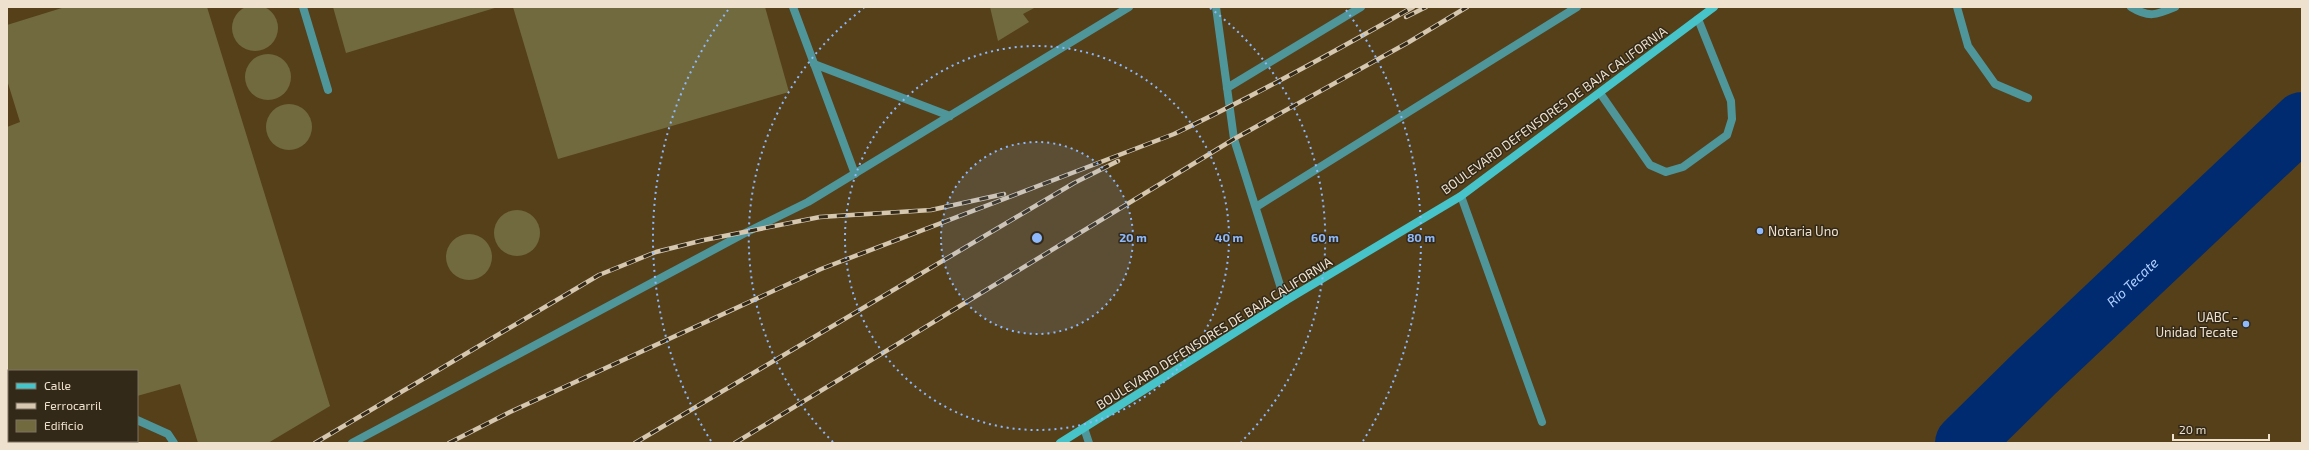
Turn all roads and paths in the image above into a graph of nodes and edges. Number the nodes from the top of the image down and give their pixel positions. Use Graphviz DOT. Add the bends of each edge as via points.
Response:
graph roads {
  1 [pos="303,7"];
  2 [pos="793,7"];
  3 [pos="1129,7"];
  4 [pos="1216,7"];
  5 [pos="1361,7"];
  6 [pos="1577,7"];
  7 [pos="1714,7"];
  8 [pos="1957,7"];
  9 [pos="2131,7"];
  10 [pos="2175,7"];
  11 [pos="1698,19"];
  12 [pos="814,64"];
  13 [pos="1227,88"];
  14 [pos="328,90"];
  15 [pos="1600,93"];
  16 [pos="2028,98"];
  17 [pos="950,116"];
  18 [pos="855,174"];
  19 [pos="1461,196"];
  20 [pos="1256,207"];
  21 [pos="1285,301"];
  22 [pos="138,420"];
  23 [pos="1542,422"];
  24 [pos="1084,428"];
  25 [pos="174,443"];
  26 [pos="352,443"];
  27 [pos="1060,443"];
  28 [pos="1089,443"];
  1 -- 14 [label="street"];
  2 -- 12 [label="street"];
  3 -- 17 [label="street"];
  4 -- 13 [label="street"];
  5 -- 13 [label="street"];
  6 -- 20 [label="street"];
  7 -- 11 [label="main road, BOULEVARD DEFENSORES DE BAJA CALIFORNIA"];
  8 -- 16 [label="street" via="1968,46 1995,84"];
  9 -- 10 [label="street" via="2145,15 2158,14"];
  11 -- 15 [label="main road, BOULEVARD DEFENSORES DE BAJA CALIFORNIA"];
  11 -- 15 [label="street" via="1731,101 1732,119 1727,135 1683,167 1666,172 1650,165"];
  12 -- 17 [label="street"];
  12 -- 18 [label="street"];
  13 -- 20 [label="street" via="1239,159"];
  15 -- 19 [label="main road, BOULEVARD DEFENSORES DE BAJA CALIFORNIA"];
  17 -- 18 [label="street"];
  18 -- 26 [label="street" via="808,202 745,232"];
  19 -- 21 [label="main road, BOULEVARD DEFENSORES DE BAJA CALIFORNIA"];
  19 -- 23 [label="street"];
  20 -- 21 [label="street"];
  21 -- 24 [label="main road, BOULEVARD DEFENSORES DE BAJA CALIFORNIA"];
  22 -- 25 [label="street" via="168,434"];
  24 -- 27 [label="main road, BOULEVARD DEFENSORES DE BAJA CALIFORNIA"];
  24 -- 28 [label="street"];
}
